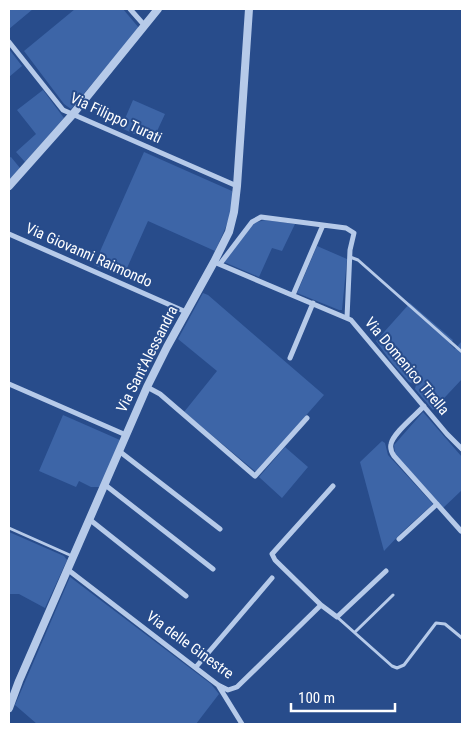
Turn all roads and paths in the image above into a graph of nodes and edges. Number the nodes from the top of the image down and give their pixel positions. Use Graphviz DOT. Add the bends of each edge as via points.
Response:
graph roads {
  1 [pos="130,9"];
  2 [pos="158,9"];
  3 [pos="249,9"];
  4 [pos="145,26"];
  5 [pos="9,42"];
  6 [pos="73,114"];
  7 [pos="9,186"];
  8 [pos="237,186"];
  9 [pos="323,225"];
  10 [pos="9,234"];
  11 [pos="350,257"];
  12 [pos="217,263"];
  13 [pos="293,295"];
  14 [pos="313,303"];
  15 [pos="186,312"];
  16 [pos="347,318"];
  17 [pos="462,352"];
  18 [pos="290,358"];
  19 [pos="9,384"];
  20 [pos="147,388"];
  21 [pos="424,406"];
  22 [pos="307,418"];
  23 [pos="126,435"];
  24 [pos="462,449"];
  25 [pos="119,451"];
  26 [pos="104,484"];
  27 [pos="333,486"];
  28 [pos="437,504"];
  29 [pos="89,519"];
  30 [pos="9,528"];
  31 [pos="220,529"];
  32 [pos="461,531"];
  33 [pos="399,539"];
  34 [pos="73,556"];
  35 [pos="213,569"];
  36 [pos="67,570"];
  37 [pos="386,571"];
  38 [pos="272,578"];
  39 [pos="393,595"];
  40 [pos="186,596"];
  41 [pos="320,605"];
  42 [pos="337,617"];
  43 [pos="354,632"];
  44 [pos="462,638"];
  45 [pos="196,667"];
  46 [pos="218,685"];
  47 [pos="9,708"];
  48 [pos="242,724"];
  1 -- 4 [label="street"];
  2 -- 4 [label="street"];
  3 -- 8 [label="street, Via Sant'Alessandra"];
  4 -- 6 [label="street"];
  5 -- 6 [label="street, Via Filippo Turati" via="63,110"];
  6 -- 7 [label="street"];
  6 -- 8 [label="street, Via Filippo Turati"];
  8 -- 12 [label="street, Via Sant'Alessandra" via="234,212"];
  9 -- 11 [label="street" via="352,230 354,238"];
  9 -- 12 [label="street" via="256,218"];
  9 -- 13 [label="street"];
  10 -- 15 [label="street, Via Giovanni Raimondo"];
  11 -- 16 [label="street"];
  11 -- 17 [label="lane" via="358,260"];
  12 -- 13 [label="street, Via Domenico Tirella"];
  12 -- 15 [label="street, Via Sant'Alessandra"];
  13 -- 14 [label="street, Via Domenico Tirella"];
  14 -- 16 [label="street, Via Domenico Tirella"];
  14 -- 18 [label="street"];
  15 -- 20 [label="street, Via Sant'Alessandra"];
  16 -- 21 [label="street, Via Domenico Tirella" via="356,323"];
  19 -- 23 [label="street"];
  20 -- 22 [label="street" via="160,394 255,476"];
  20 -- 23 [label="street, Via Sant'Alessandra"];
  21 -- 24 [label="street, Via Domenico Tirella"];
  21 -- 28 [label="street" via="391,443 394,456"];
  23 -- 25 [label="street, Via Sant'Alessandra"];
  25 -- 26 [label="street, Via Sant'Alessandra"];
  25 -- 31 [label="street"];
  26 -- 29 [label="street, Via Sant'Alessandra"];
  26 -- 35 [label="street"];
  27 -- 41 [label="street" via="272,554"];
  28 -- 32 [label="street"];
  28 -- 33 [label="street"];
  29 -- 34 [label="street, Via Sant'Alessandra"];
  29 -- 40 [label="street"];
  30 -- 34 [label="lane"];
  34 -- 36 [label="street, Via Sant'Alessandra"];
  36 -- 45 [label="street, Via delle Ginestre"];
  36 -- 47 [label="street, Via Sant'Alessandra"];
  37 -- 42 [label="street"];
  38 -- 45 [label="street"];
  39 -- 43 [label="lane"];
  41 -- 42 [label="street"];
  41 -- 46 [label="street, Via delle Ginestre" via="237,687 228,690"];
  42 -- 43 [label="lane"];
  43 -- 44 [label="lane" via="397,668 404,665 436,623 445,624"];
  45 -- 46 [label="street, Via delle Ginestre"];
  46 -- 48 [label="street"];
}
